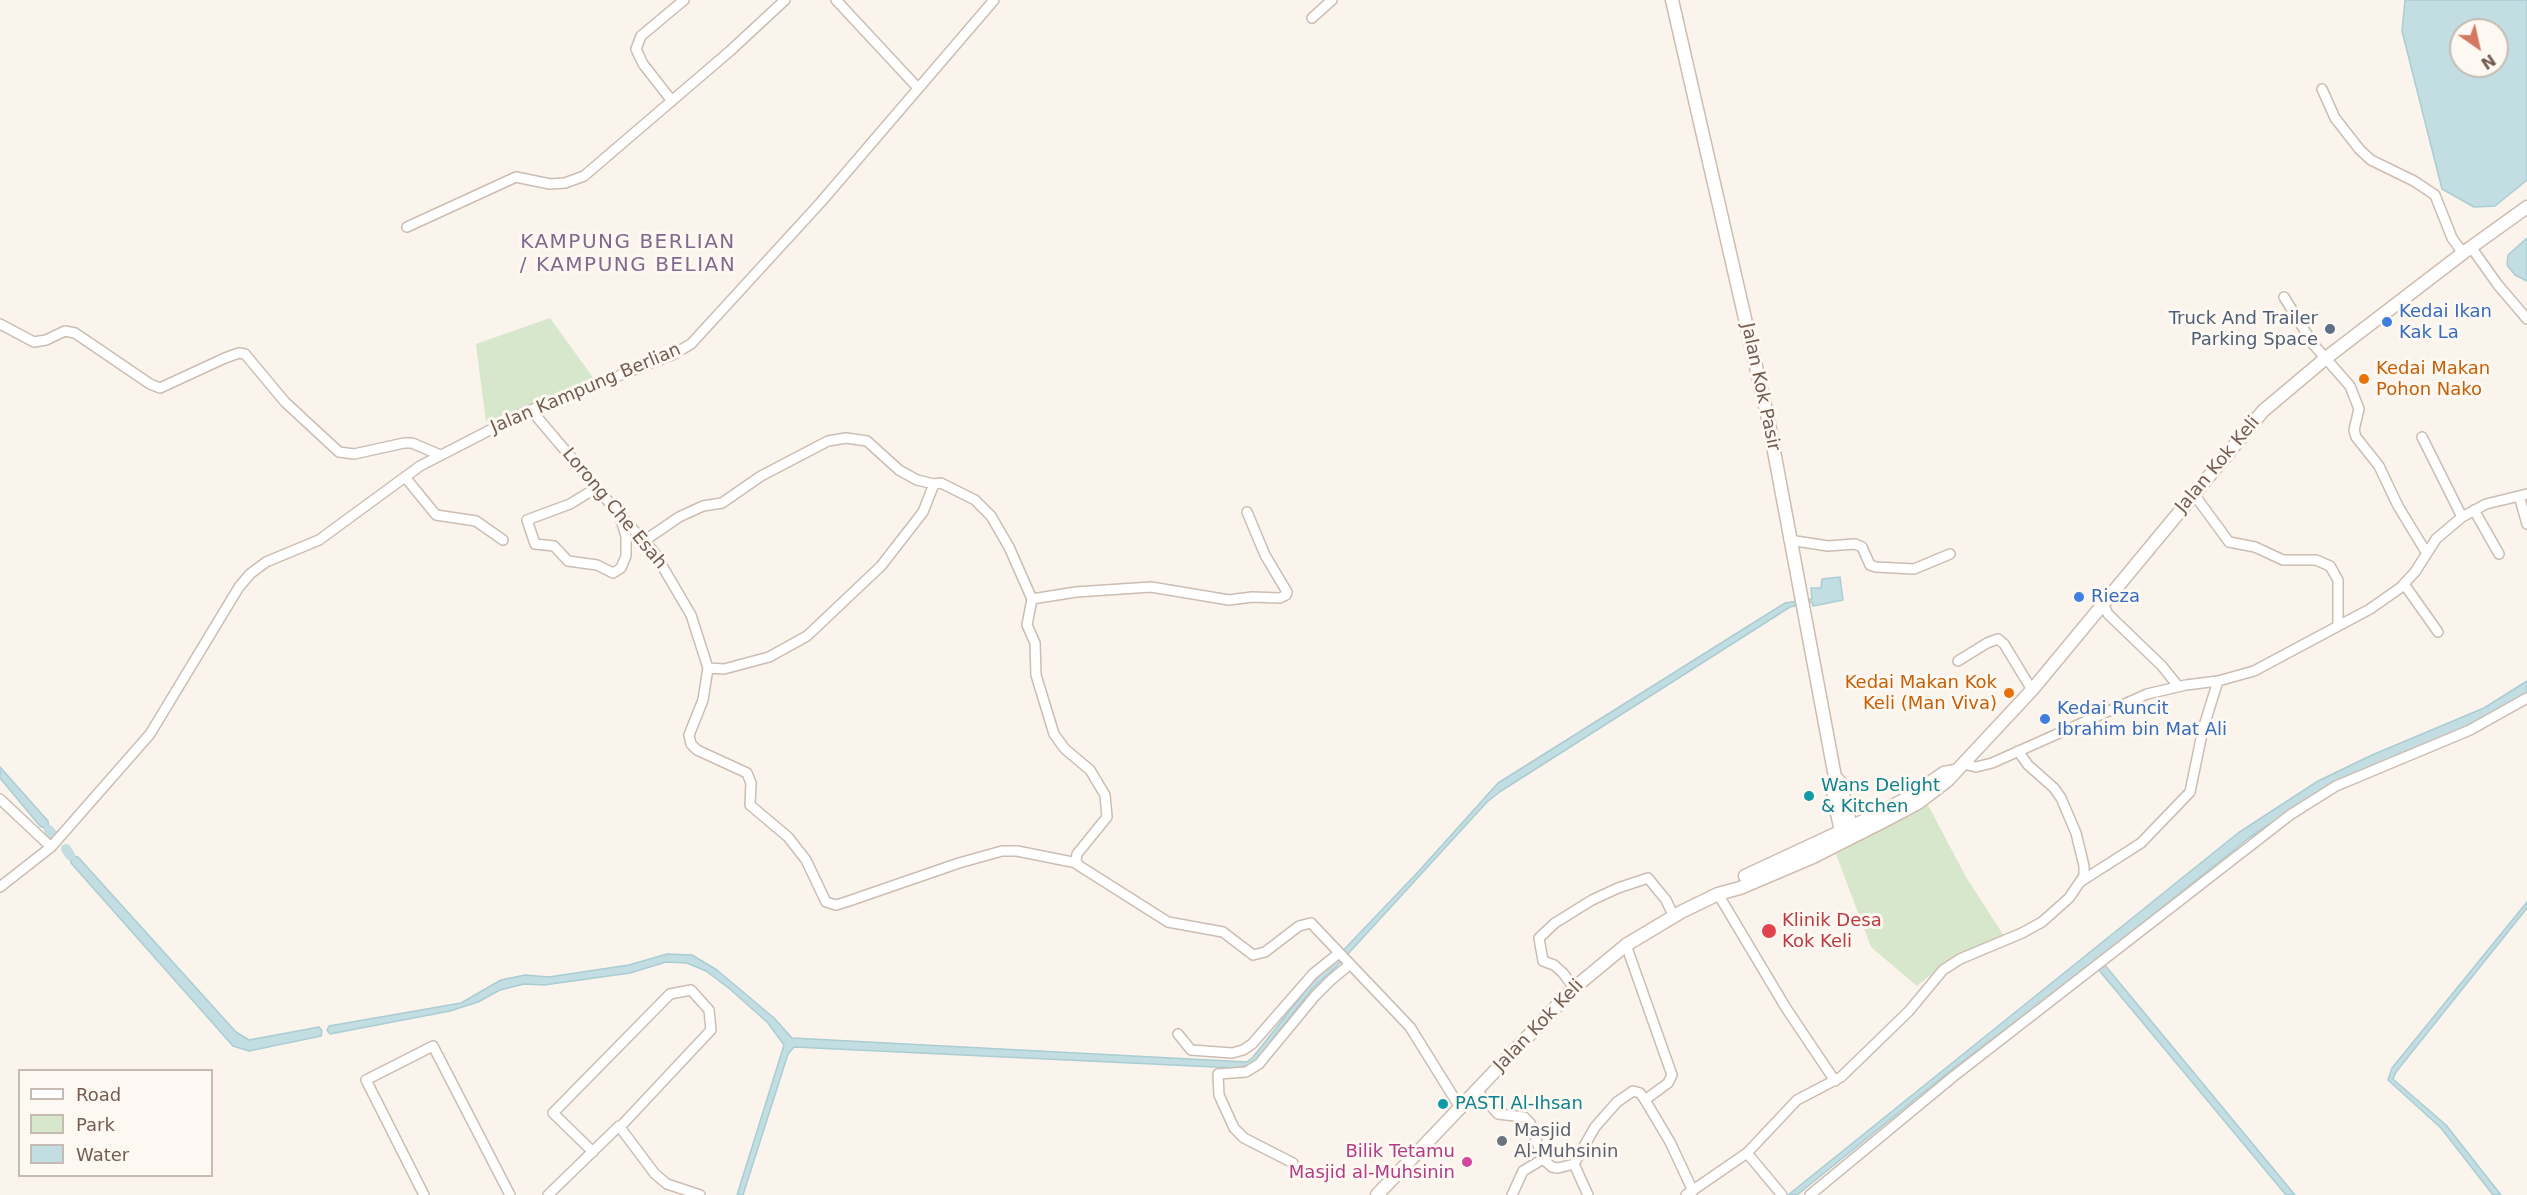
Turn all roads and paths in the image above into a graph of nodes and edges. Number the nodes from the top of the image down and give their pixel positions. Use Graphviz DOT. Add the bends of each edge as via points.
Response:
graph roads {
  1 [pos="684,0"];
  2 [pos="785,0"];
  3 [pos="836,0"];
  4 [pos="994,0"];
  5 [pos="1332,0"];
  6 [pos="1672,0"];
  7 [pos="1312,18"];
  8 [pos="917,87"];
  9 [pos="2322,89"];
  10 [pos="672,101"];
  11 [pos="2527,207"];
  12 [pos="407,227"];
  13 [pos="2467,250"];
  14 [pos="2284,297"];
  15 [pos="2527,319"];
  16 [pos="0,324"];
  17 [pos="2326,358"];
  18 [pos="531,410"];
  19 [pos="2422,437"];
  20 [pos="440,455"];
  21 [pos="405,477"];
  22 [pos="934,484"];
  23 [pos="596,488"];
  24 [pos="2193,493"];
  25 [pos="2523,495"];
  26 [pos="2474,510"];
  27 [pos="1247,512"];
  28 [pos="619,514"];
  29 [pos="2462,517"];
  30 [pos="2527,524"];
  31 [pos="503,540"];
  32 [pos="1790,540"];
  33 [pos="644,541"];
  34 [pos="2426,552"];
  35 [pos="1950,554"];
  36 [pos="2499,554"];
  37 [pos="2404,584"];
  38 [pos="1032,599"];
  39 [pos="2103,604"];
  40 [pos="2338,625"];
  41 [pos="2438,632"];
  42 [pos="1958,661"];
  43 [pos="708,668"];
  44 [pos="2218,681"];
  45 [pos="2178,686"];
  46 [pos="2032,690"];
  47 [pos="2527,698"];
  48 [pos="2018,751"];
  49 [pos="1959,767"];
  50 [pos="0,799"];
  51 [pos="1839,801"];
  52 [pos="1880,818"];
  53 [pos="1846,830"];
  54 [pos="1822,842"];
  55 [pos="51,847"];
  56 [pos="1813,857"];
  57 [pos="1077,862"];
  58 [pos="2078,883"];
  59 [pos="0,887"];
  60 [pos="1723,892"];
  61 [pos="1674,916"];
  62 [pos="1626,945"];
  63 [pos="1339,953"];
  64 [pos="1349,965"];
  65 [pos="1574,988"];
  66 [pos="1178,1034"];
  67 [pos="1835,1081"];
  68 [pos="1477,1091"];
  69 [pos="1646,1100"];
  70 [pos="1461,1108"];
  71 [pos="620,1127"];
  72 [pos="593,1152"];
  73 [pos="1747,1153"];
  74 [pos="1543,1159"];
  75 [pos="1293,1163"];
  76 [pos="1574,1164"];
  77 [pos="1689,1193"];
  78 [pos="424,1195"];
  79 [pos="510,1195"];
  80 [pos="548,1195"];
  81 [pos="700,1195"];
  82 [pos="1377,1195"];
  83 [pos="1512,1195"];
  84 [pos="1588,1195"];
  85 [pos="1781,1195"];
  86 [pos="1810,1195"];
  1 -- 10 [label="street" via="641,36 636,49"];
  2 -- 10 [label="street"];
  3 -- 8 [label="street"];
  4 -- 8 [label="street, Jalan Kampung Berlian"];
  5 -- 7 [label="street"];
  6 -- 32 [label="street, Jalan Kok Pasir" via="1768,419"];
  8 -- 18 [label="street, Jalan Kampung Berlian" via="821,202 691,344"];
  9 -- 13 [label="street" via="2335,118 2360,150 2435,195 2452,238"];
  10 -- 12 [label="street" via="584,176 550,184 516,177"];
  11 -- 13 [label="street, Jalan Kok Keli"];
  13 -- 15 [label="street"];
  13 -- 17 [label="street, Jalan Kok Keli"];
  14 -- 17 [label="street"];
  16 -- 20 [label="street" via="34,342 65,332 75,333 160,388 225,358 245,354 285,402 339,452 354,454 412,443"];
  17 -- 24 [label="street, Jalan Kok Keli" via="2263,411"];
  17 -- 34 [label="street" via="2356,397 2356,437 2379,466"];
  18 -- 20 [label="street, Jalan Kampung Berlian"];
  18 -- 23 [label="street, Lorong Che Esah"];
  19 -- 29 [label="street"];
  20 -- 21 [label="street, Jalan Kampung Berlian"];
  21 -- 31 [label="street" via="436,515 476,521"];
  21 -- 55 [label="street, Jalan Kampung Berlian" via="319,540 266,562 250,573 150,734"];
  22 -- 33 [label="street" via="899,470 867,441 828,441 761,476 722,503 703,506 679,517"];
  22 -- 38 [label="street" via="941,483 975,500 991,516"];
  22 -- 43 [label="street" via="923,513 881,566 807,636 769,657 724,669"];
  23 -- 28 [label="street, Lorong Che Esah"];
  23 -- 28 [label="street" via="570,504 527,520 535,544 554,546 568,561 616,572 624,563 627,547"];
  24 -- 39 [label="street, Jalan Kok Keli"];
  24 -- 40 [label="street" via="2229,542 2255,547 2283,560 2316,560 2330,566 2338,580"];
  25 -- 26 [label="street"];
  25 -- 30 [label="street"];
  26 -- 29 [label="street"];
  26 -- 36 [label="street"];
  27 -- 38 [label="street" via="1265,555 1287,592 1280,598 1229,600 1151,587"];
  28 -- 33 [label="street, Lorong Che Esah"];
  29 -- 34 [label="street" via="2436,538"];
  32 -- 35 [label="street" via="1828,546 1855,544 1862,547 1870,565 1876,567 1914,569"];
  32 -- 51 [label="street, Jalan Kok Pasir" via="1835,777 1832,783"];
  33 -- 43 [label="street, Lorong Che Esah" via="667,570 692,615"];
  34 -- 37 [label="street"];
  37 -- 40 [label="street" via="2370,609"];
  37 -- 41 [label="street"];
  38 -- 57 [label="street" via="1027,625 1035,643 1036,675 1054,734 1098,780 1108,808 1105,821 1077,854"];
  39 -- 45 [label="street" via="2108,614"];
  39 -- 46 [label="street, Jalan Kok Keli"];
  40 -- 44 [label="street" via="2253,671"];
  42 -- 46 [label="street" via="1998,639"];
  43 -- 57 [label="street, Lorong Che Esah" via="703,700 688,735 690,744 747,773 751,783 750,805 788,837 815,876 826,902 846,902 1002,851"];
  44 -- 45 [label="street"];
  44 -- 58 [label="street" via="2190,792 2131,852"];
  45 -- 48 [label="street" via="2120,704"];
  46 -- 49 [label="street, Jalan Kok Keli"];
  47 -- 86 [label="street" via="2470,730 2313,799 1953,1076"];
  48 -- 49 [label="street" via="1985,765"];
  48 -- 58 [label="street" via="2054,788 2067,810 2084,866 2084,876"];
  49 -- 52 [label="street, Jalan Kok Keli" via="1944,773"];
  50 -- 55 [label="street"];
  51 -- 52 [label="street" via="1856,814"];
  51 -- 53 [label="street, Jalan Kok Pasir"];
  51 -- 54 [label="street"];
  52 -- 53 [label="street, Jalan Kok Keli"];
  52 -- 56 [label="street, Jalan Kok Keli"];
  53 -- 54 [label="street, Jalan Kok Keli"];
  53 -- 56 [label="street"];
  54 -- 60 [label="street, Jalan Kok Keli" via="1736,881"];
  55 -- 59 [label="street, Jalan Kampung Berlian"];
  56 -- 60 [label="street, Jalan Kok Keli"];
  57 -- 63 [label="street" via="1168,922 1223,932 1252,955 1265,952 1305,923 1315,927"];
  58 -- 67 [label="street" via="2069,898 2042,922 1952,964"];
  60 -- 61 [label="street, Jalan Kok Keli"];
  60 -- 67 [label="street" via="1775,990"];
  61 -- 62 [label="street, Jalan Kok Keli"];
  61 -- 65 [label="street" via="1648,878 1592,900 1555,923 1539,938 1543,962 1554,965"];
  62 -- 65 [label="street, Jalan Kok Keli"];
  62 -- 69 [label="street" via="1672,1075"];
  63 -- 64 [label="street"];
  63 -- 66 [label="street" via="1313,974 1243,1050 1191,1050"];
  64 -- 70 [label="street" via="1416,1034"];
  64 -- 75 [label="street" via="1323,988 1252,1069 1218,1074 1219,1095 1234,1128 1244,1138"];
  65 -- 68 [label="street, Jalan Kok Keli"];
  67 -- 73 [label="street" via="1797,1100"];
  68 -- 70 [label="street, Jalan Kok Keli"];
  68 -- 74 [label="street" via="1498,1114 1524,1116"];
  69 -- 76 [label="street" via="1634,1091 1617,1102 1595,1127"];
  69 -- 77 [label="street" via="1670,1142"];
  70 -- 82 [label="street, Jalan Kok Keli"];
  71 -- 72 [label="street"];
  71 -- 72 [label="street" via="711,1030 709,1010 691,990 670,994 554,1113"];
  71 -- 81 [label="street" via="655,1174 667,1184"];
  72 -- 80 [label="street"];
  73 -- 77 [label="street"];
  73 -- 85 [label="street"];
  74 -- 76 [label="street" via="1555,1168"];
  74 -- 83 [label="street" via="1523,1171"];
  76 -- 84 [label="street"];
  78 -- 79 [label="street" via="366,1080 433,1046"];
}
